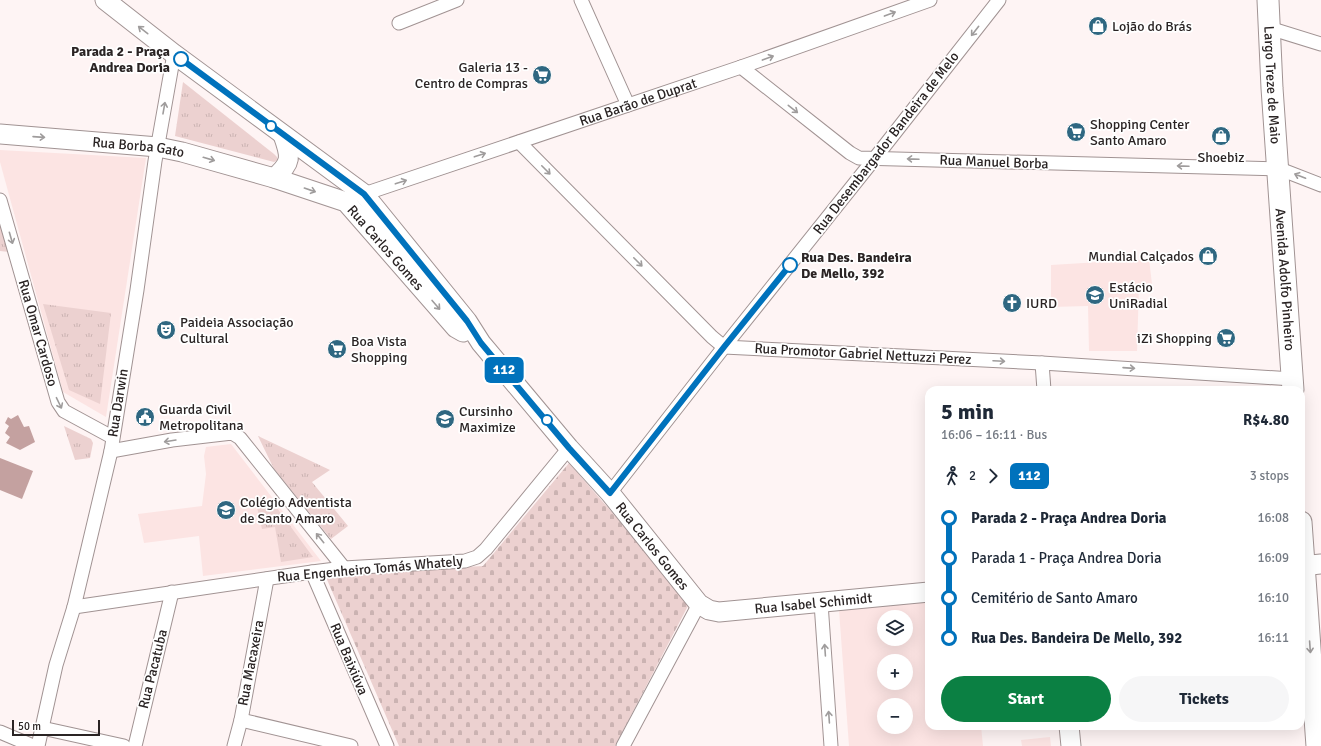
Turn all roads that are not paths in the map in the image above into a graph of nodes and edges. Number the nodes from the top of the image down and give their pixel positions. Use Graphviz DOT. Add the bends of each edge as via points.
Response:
graph roads {
  1 [pos="105,0"];
  2 [pos="457,0"];
  3 [pos="930,0"];
  4 [pos="999,0"];
  5 [pos="1268,0"];
  6 [pos="583,2"];
  7 [pos="399,23"];
  8 [pos="1269,28"];
  9 [pos="1321,44"];
  10 [pos="174,54"];
  11 [pos="741,67"];
  12 [pos="628,105"];
  13 [pos="0,134"];
  14 [pos="284,136"];
  15 [pos="519,142"];
  16 [pos="158,147"];
  17 [pos="875,158"];
  18 [pos="1278,169"];
  19 [pos="274,178"];
  20 [pos="1321,185"];
  21 [pos="364,194"];
  22 [pos="0,200"];
  23 [pos="346,202"];
  24 [pos="481,343"];
  25 [pos="724,347"];
  26 [pos="1042,363"];
  27 [pos="1292,385"];
  28 [pos="1044,386"];
  29 [pos="112,437"];
  30 [pos="569,448"];
  31 [pos="111,451"];
  32 [pos="610,493"];
  33 [pos="1305,544"];
  34 [pos="1309,566"];
  35 [pos="344,568"];
  36 [pos="312,572"];
  37 [pos="267,579"];
  38 [pos="172,592"];
  39 [pos="925,592"];
  40 [pos="821,603"];
  41 [pos="699,604"];
  42 [pos="74,606"];
  43 [pos="241,720"];
  44 [pos="42,728"];
  45 [pos="1069,730"];
  46 [pos="0,732"];
  47 [pos="34,746"];
  48 [pos="38,746"];
  49 [pos="124,746"];
  50 [pos="135,746"];
  51 [pos="234,746"];
  52 [pos="351,746"];
  53 [pos="387,746"];
  54 [pos="623,746"];
  55 [pos="831,746"];
  56 [pos="1071,746"];
  57 [pos="1316,746"];
  10 -- 1 [label="street, Rua Carlos Gomes, one-way"];
  2 -- 7 [label="street"];
  11 -- 3 [label="street, Rua Barão de Duprat, one-way"];
  4 -- 17 [label="street, Rua Desembargador Bandeira de Melo, one-way"];
  5 -- 8 [label="main road, Largo Treze de Maio"];
  6 -- 12 [label="street"];
  8 -- 9 [label="street"];
  8 -- 18 [label="main road, Largo Treze de Maio"];
  10 -- 14 [label="street, Rua Carlos Gomes"];
  16 -- 10 [label="street, Rua Darwin, one-way"];
  11 -- 12 [label="street, Rua Barão de Duprat"];
  11 -- 17 [label="street, Rua Manuel Borba, one-way" via="850,153 859,158"];
  12 -- 15 [label="street, Rua Barão de Duprat"];
  13 -- 16 [label="street, Rua Borba Gato, one-way"];
  14 -- 19 [label="street" via="288,160 284,170"];
  14 -- 21 [label="street, Rua Carlos Gomes"];
  21 -- 15 [label="street, Rua Barão de Duprat, one-way"];
  15 -- 25 [label="street, one-way"];
  16 -- 19 [label="street, Rua Borba Gato, one-way"];
  16 -- 29 [label="street, Rua Darwin"];
  18 -- 17 [label="street, Rua Manuel Borba, one-way"];
  17 -- 25 [label="street, Rua Desembargador Bandeira de Melo"];
  20 -- 18 [label="street, Rua Manuel Borba, one-way"];
  18 -- 27 [label="main road, Avenida Adolfo Pinheiro"];
  19 -- 23 [label="street, Rua Carlos Gomes, one-way"];
  21 -- 23 [label="street, Rua Barão de Duprat"];
  21 -- 24 [label="street, Rua Carlos Gomes" via="467,321"];
  22 -- 29 [label="street, Rua Omar Cardoso, one-way" via="58,402 64,411"];
  23 -- 24 [label="street, Rua Carlos Gomes, one-way" via="456,328"];
  24 -- 30 [label="street, Rua Carlos Gomes"];
  25 -- 26 [label="street, Rua Promotor Gabriel Nettuzzi Perez, one-way"];
  25 -- 32 [label="street, Rua Desembargador Bandeira de Melo"];
  26 -- 27 [label="street, Rua Promotor Gabriel Nettuzzi Perez, one-way"];
  26 -- 28 [label="street"];
  29 -- 31 [label="street, Rua Darwin"];
  30 -- 32 [label="street, Rua Carlos Gomes"];
  30 -- 35 [label="street, Rua Engenheiro Tomás Whately" via="477,557 465,562"];
  35 -- 31 [label="street, one-way" via="240,438 232,433"];
  31 -- 42 [label="street, Rua Darwin"];
  32 -- 41 [label="street, Rua Carlos Gomes"];
  33 -- 34 [label="main road"];
  34 -- 57 [label="main road, one-way"];
  35 -- 36 [label="street, Rua Engenheiro Tomás Whately"];
  36 -- 37 [label="street, Rua Engenheiro Tomás Whately"];
  36 -- 53 [label="street, Rua Baixiúva"];
  37 -- 38 [label="street, Rua Engenheiro Tomás Whately"];
  37 -- 43 [label="street, Rua Macaxeira"];
  38 -- 42 [label="street, Rua Engenheiro Tomás Whately"];
  38 -- 50 [label="street, Rua Pacatuba"];
  39 -- 40 [label="street, Rua Isabel Schimidt"];
  40 -- 41 [label="street, Rua Isabel Schimidt" via="718,612"];
  55 -- 40 [label="street, one-way"];
  41 -- 54 [label="street"];
  42 -- 44 [label="street, Rua Darwin" via="56,665"];
  43 -- 51 [label="street, Rua Macaxeira"];
  43 -- 52 [label="street"];
  44 -- 48 [label="street, Rua Darwin"];
  44 -- 49 [label="street"];
  45 -- 56 [label="street"];
  46 -- 47 [label="street"];
}
